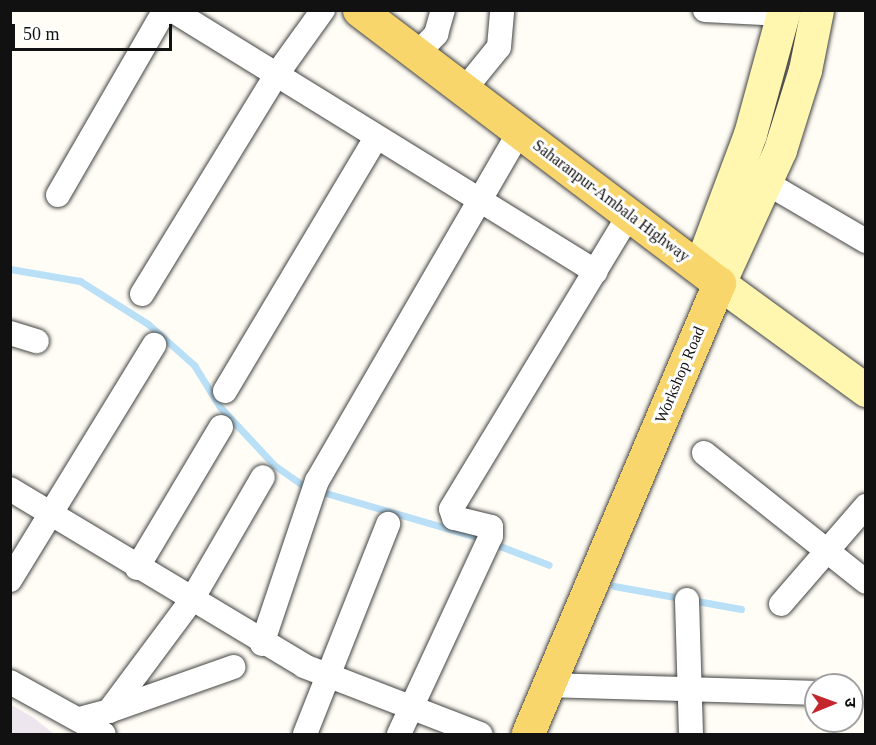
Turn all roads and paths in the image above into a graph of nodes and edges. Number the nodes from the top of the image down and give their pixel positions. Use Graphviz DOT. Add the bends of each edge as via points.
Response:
graph roads {
  1 [pos="165,10"];
  2 [pos="172,10"];
  3 [pos="323,10"];
  4 [pos="358,10"];
  5 [pos="443,10"];
  6 [pos="502,10"];
  7 [pos="705,10"];
  8 [pos="816,10"];
  9 [pos="784,12"];
  10 [pos="417,54"];
  11 [pos="277,74"];
  12 [pos="464,90"];
  13 [pos="519,132"];
  14 [pos="376,138"];
  15 [pos="765,182"];
  16 [pos="58,195"];
  17 [pos="480,201"];
  18 [pos="630,214"];
  19 [pos="866,241"];
  20 [pos="596,272"];
  21 [pos="710,275"];
  22 [pos="142,294"];
  23 [pos="10,333"];
  24 [pos="37,341"];
  25 [pos="154,345"];
  26 [pos="866,390"];
  27 [pos="225,391"];
  28 [pos="221,427"];
  29 [pos="704,453"];
  30 [pos="263,477"];
  31 [pos="10,489"];
  32 [pos="866,506"];
  33 [pos="52,515"];
  34 [pos="388,524"];
  35 [pos="829,553"];
  36 [pos="137,568"];
  37 [pos="10,580"];
  38 [pos="866,582"];
  39 [pos="687,600"];
  40 [pos="191,601"];
  41 [pos="781,604"];
  42 [pos="262,644"];
  43 [pos="233,667"];
  44 [pos="328,676"];
  45 [pos="10,681"];
  46 [pos="549,685"];
  47 [pos="690,689"];
  48 [pos="804,693"];
  49 [pos="411,708"];
  50 [pos="110,711"];
  51 [pos="82,718"];
  52 [pos="104,735"];
  53 [pos="305,735"];
  54 [pos="399,735"];
  55 [pos="480,735"];
  56 [pos="504,735"];
  57 [pos="528,735"];
  58 [pos="691,735"];
  1 -- 16 [label="street"];
  2 -- 11 [label="street"];
  3 -- 11 [label="street"];
  4 -- 10 [label="main road, Saharanpur-Ambala Highway"];
  5 -- 10 [label="street" via="436,34"];
  6 -- 12 [label="street" via="499,47"];
  7 -- 9 [label="street"];
  8 -- 15 [label="main road, Workshop Road" via="806,70"];
  9 -- 21 [label="main road, Workshop Road"];
  10 -- 12 [label="main road, Saharanpur-Ambala Highway"];
  11 -- 14 [label="street"];
  11 -- 22 [label="street"];
  12 -- 13 [label="main road, Saharanpur-Ambala Highway"];
  13 -- 17 [label="street"];
  13 -- 18 [label="main road, Saharanpur-Ambala Highway"];
  14 -- 17 [label="street"];
  14 -- 27 [label="street"];
  15 -- 19 [label="street"];
  15 -- 21 [label="main road, Workshop Road"];
  17 -- 20 [label="street"];
  17 -- 42 [label="street" via="313,489"];
  18 -- 20 [label="street"];
  18 -- 21 [label="main road, Saharanpur-Ambala Highway"];
  20 -- 49 [label="street" via="451,509 454,518 490,527 489,542"];
  21 -- 26 [label="main road, Saharanpur-Ambala Highway"];
  21 -- 46 [label="main road, Workshop Road"];
  21 -- 56 [label="main road, Workshop Road"];
  23 -- 24 [label="street"];
  25 -- 33 [label="street"];
  28 -- 36 [label="street"];
  29 -- 35 [label="street"];
  30 -- 40 [label="street"];
  31 -- 33 [label="street"];
  32 -- 35 [label="street"];
  33 -- 36 [label="street"];
  33 -- 37 [label="street"];
  34 -- 44 [label="street"];
  35 -- 38 [label="street"];
  35 -- 41 [label="street"];
  36 -- 40 [label="street"];
  39 -- 47 [label="street"];
  40 -- 42 [label="street"];
  40 -- 50 [label="street"];
  42 -- 44 [label="street"];
  43 -- 50 [label="street"];
  44 -- 49 [label="street"];
  44 -- 53 [label="street"];
  45 -- 51 [label="street"];
  46 -- 47 [label="street"];
  46 -- 57 [label="main road, Workshop Road"];
  47 -- 48 [label="street"];
  47 -- 58 [label="street"];
  49 -- 54 [label="street"];
  49 -- 55 [label="street"];
  50 -- 51 [label="street"];
  51 -- 52 [label="street"];
}
